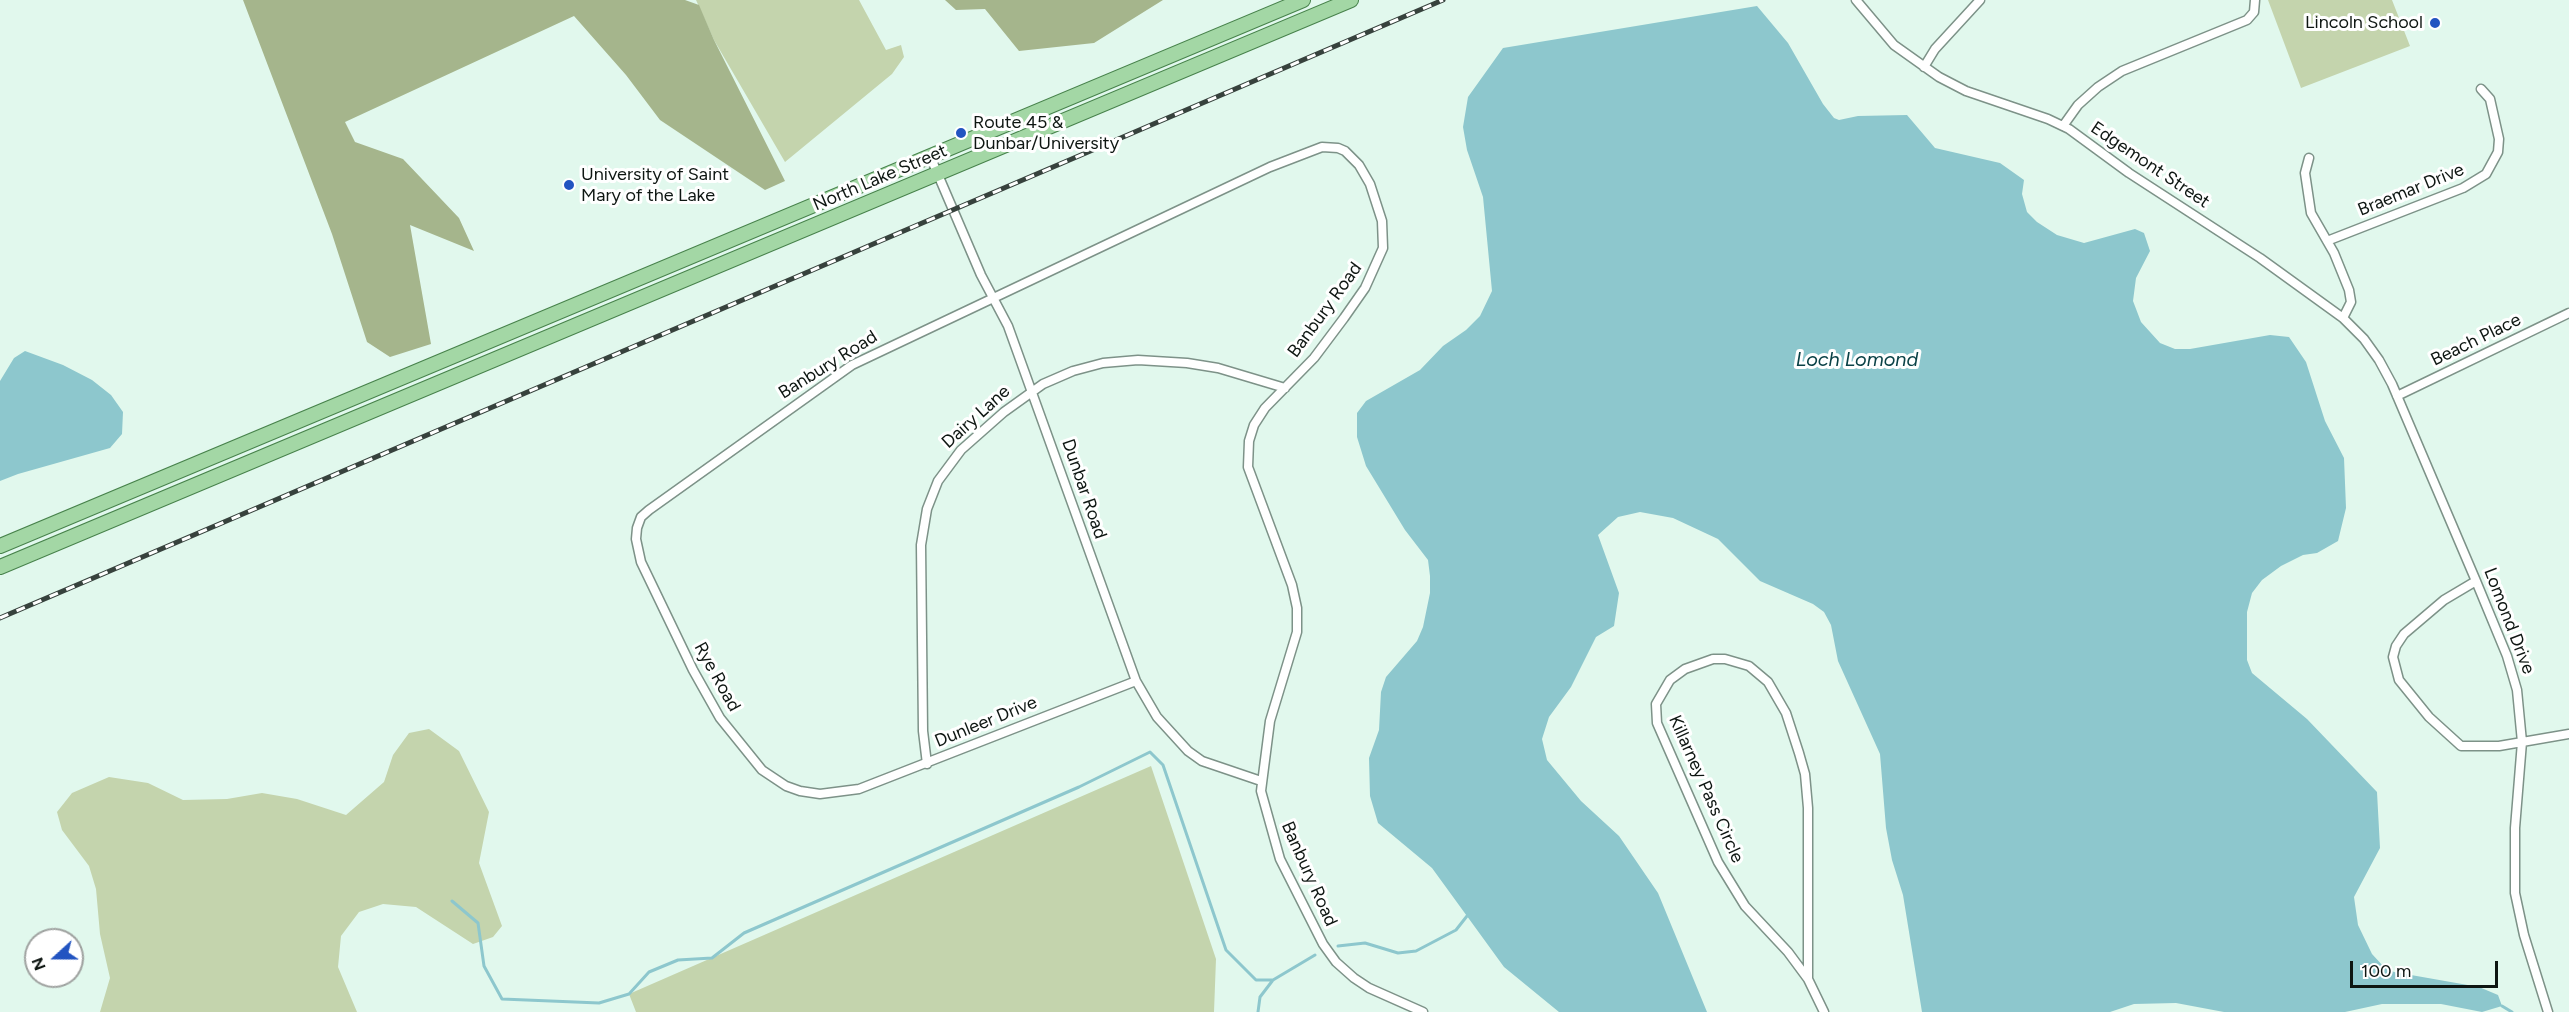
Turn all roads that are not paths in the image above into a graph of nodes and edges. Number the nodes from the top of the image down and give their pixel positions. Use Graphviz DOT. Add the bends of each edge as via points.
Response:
graph roads {
  1 [pos="1303,0"];
  2 [pos="1351,0"];
  3 [pos="1856,0"];
  4 [pos="1980,0"];
  5 [pos="2255,0"];
  6 [pos="1924,68"];
  7 [pos="2481,89"];
  8 [pos="2063,126"];
  9 [pos="930,156"];
  10 [pos="2309,158"];
  11 [pos="937,174"];
  12 [pos="2327,241"];
  13 [pos="993,299"];
  14 [pos="2569,313"];
  15 [pos="2343,318"];
  16 [pos="1285,388"];
  17 [pos="1033,390"];
  18 [pos="2397,396"];
  19 [pos="649,510"];
  20 [pos="0,546"];
  21 [pos="0,567"];
  22 [pos="2476,581"];
  23 [pos="1137,681"];
  24 [pos="2569,734"];
  25 [pos="2522,742"];
  26 [pos="927,764"];
  27 [pos="1261,781"];
  28 [pos="847,792"];
  29 [pos="1808,979"];
  30 [pos="1423,1012"];
  31 [pos="1824,1012"];
  32 [pos="2548,1012"];
  1 -- 9 [label="main road, North Lake Street"];
  2 -- 11 [label="main road, North Lake Street"];
  3 -- 6 [label="street, Edgemont Street" via="1894,45"];
  4 -- 6 [label="street" via="1935,49"];
  5 -- 8 [label="street" via="2254,12 2238,24 2122,71 2078,105"];
  6 -- 8 [label="street, Edgemont Street" via="1966,92"];
  7 -- 12 [label="street, Braemar Drive" via="2490,99 2499,139 2498,152 2487,174 2463,188"];
  8 -- 15 [label="street, Edgemont Street"];
  9 -- 11 [label="street, Dunbar Road"];
  9 -- 20 [label="main road, North Lake Street"];
  10 -- 12 [label="street" via="2305,172 2311,213"];
  11 -- 13 [label="street, Dunbar Road"];
  11 -- 21 [label="main road, North Lake Street"];
  12 -- 15 [label="street" via="2349,290 2351,302"];
  13 -- 16 [label="street, Banbury Road" via="1270,167 1322,147 1335,147 1359,165 1370,184 1382,221 1383,248 1372,274 1344,318"];
  13 -- 17 [label="street, Dunbar Road"];
  13 -- 19 [label="street, Banbury Road" via="852,365"];
  14 -- 18 [label="street, Beach Place"];
  15 -- 18 [label="street, Edgemont Street" via="2379,360"];
  16 -- 17 [label="street, Dairy Lane" via="1218,368 1138,360 1073,371"];
  16 -- 27 [label="street, Banbury Road" via="1254,425 1247,456 1297,608 1297,632 1270,721"];
  17 -- 23 [label="street, Dunbar Road"];
  17 -- 26 [label="street, Dairy Lane" via="961,450 946,467 927,509 921,575 922,731"];
  18 -- 22 [label="street, Lomond Drive"];
  19 -- 28 [label="street, Rye Road" via="637,528 641,562 693,670 735,739 762,770 786,786 820,794"];
  22 -- 25 [label="street, Lomond Drive" via="2517,690"];
  22 -- 25 [label="street" via="2444,600 2404,634 2396,646 2394,666 2399,680 2428,717 2461,746"];
  23 -- 26 [label="street, Dunleer Drive"];
  23 -- 27 [label="street, Dunbar Road" via="1157,717 1188,751 1202,761"];
  24 -- 25 [label="street"];
  25 -- 32 [label="street, Lomond Drive" via="2515,828 2515,894"];
  26 -- 28 [label="street, Dunleer Drive"];
  27 -- 30 [label="street, Banbury Road" via="1280,859 1323,944 1354,978"];
  29 -- 29 [label="street, Killarney Pass Circle" via="1745,906 1719,865 1657,723 1660,692 1670,680 1701,662 1725,659 1749,666 1768,682 1786,713 1805,774 1809,808"];
  29 -- 31 [label="street, Killarney Pass Circle"];
}
